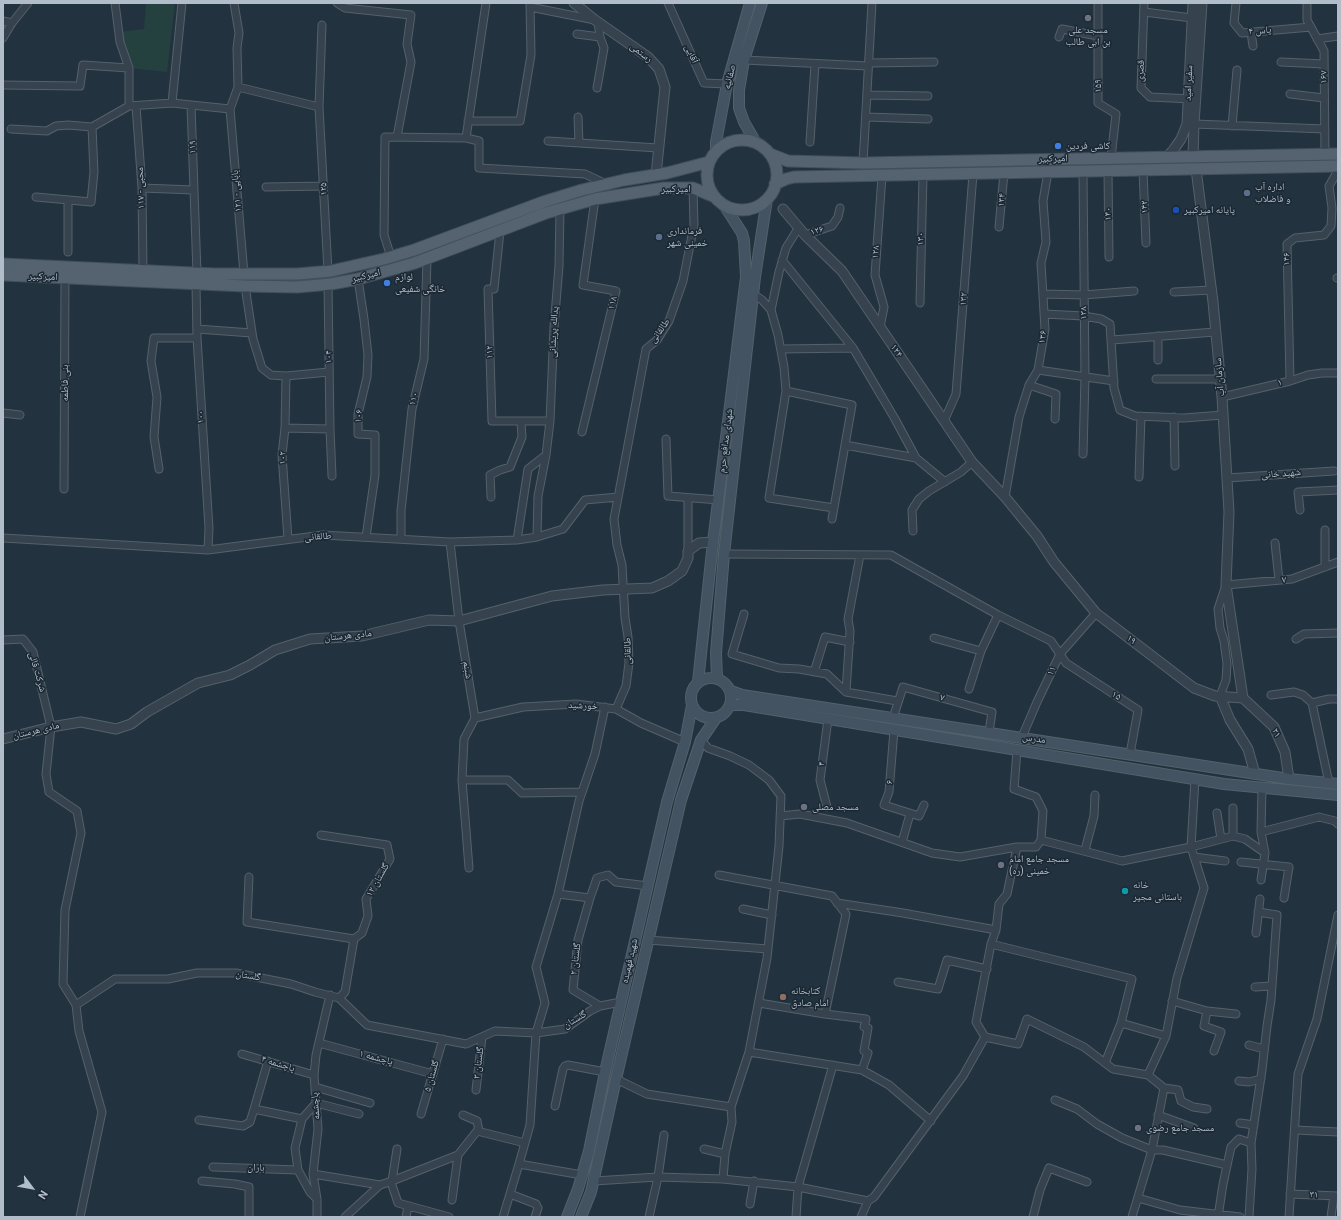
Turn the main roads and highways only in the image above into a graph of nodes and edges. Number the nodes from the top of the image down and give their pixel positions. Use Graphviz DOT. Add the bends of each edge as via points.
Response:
graph roads {
  1 [pos="750,3"];
  2 [pos="762,3"];
  3 [pos="756,143"];
  4 [pos="716,152"];
  5 [pos="770,154"];
  6 [pos="1338,154"];
  7 [pos="709,162"];
  8 [pos="912,162"];
  9 [pos="1338,166"];
  10 [pos="918,175"];
  11 [pos="775,184"];
  12 [pos="715,197"];
  13 [pos="767,199"];
  14 [pos="724,205"];
  15 [pos="485,224"];
  16 [pos="495,233"];
  17 [pos="3,264"];
  18 [pos="3,275"];
  19 [pos="751,277"];
  20 [pos="196,278"];
  21 [pos="717,678"];
  22 [pos="698,682"];
  23 [pos="731,691"];
  24 [pos="692,705"];
  25 [pos="731,705"];
  26 [pos="716,718"];
  27 [pos="1067,744"];
  28 [pos="1067,758"];
  29 [pos="1333,783"];
  30 [pos="1338,795"];
  31 [pos="661,828"];
  32 [pos="674,831"];
  33 [pos="657,846"];
  34 [pos="670,849"];
  35 [pos="567,1217"];
  36 [pos="581,1217"];
  1 -- 4 [label="main road, صفائیه" via="727,84"];
  2 -- 3 [label="main road, صفائیه" via="744,60 739,90 744,122"];
  3 -- 4 [label="main road" via="744,140 731,142"];
  3 -- 5 [label="main road"];
  4 -- 7 [label="main road"];
  5 -- 8 [label="main road, امیرکبیر" via="788,162"];
  5 -- 11 [label="main road" via="775,166"];
  6 -- 8 [label="main road, امیرکبیر"];
  7 -- 12 [label="main road" via="707,180"];
  7 -- 15 [label="main road, امیرکبیر" via="607,184 543,202"];
  8 -- 10 [label="main road"];
  9 -- 10 [label="main road, امیرکبیر"];
  10 -- 11 [label="main road, امیرکبیر" via="794,177"];
  11 -- 13 [label="main road"];
  12 -- 14 [label="main road"];
  12 -- 16 [label="main road, امیرکبیر" via="693,188 664,188 595,199 560,208"];
  13 -- 14 [label="main road" via="748,209"];
  13 -- 19 [label="main road, شهدای مدافع حرم"];
  14 -- 19 [label="main road, شهدای مدافع حرم" via="742,233"];
  15 -- 16 [label="main road"];
  15 -- 20 [label="main road, امیرکبیر" via="391,258 358,266 298,274 244,274"];
  16 -- 20 [label="main road, امیرکبیر" via="427,258 358,279 328,284 297,287 245,286"];
  17 -- 20 [label="main road, امیرکبیر" via="142,270"];
  18 -- 20 [label="main road, امیرکبیر" via="65,278"];
  19 -- 21 [label="main road, شهدای مدافع حرم" via="754,294 724,554 716,653"];
  19 -- 22 [label="main road, شهدای مدافع حرم" via="713,542"];
  21 -- 22 [label="main road" via="704,678"];
  21 -- 23 [label="main road" via="728,685"];
  22 -- 24 [label="main road" via="691,693"];
  23 -- 25 [label="main road"];
  23 -- 27 [label="main road, مدرس" via="742,695"];
  24 -- 26 [label="main road" via="704,717"];
  24 -- 31 [label="main road, شهید فهمیده" via="685,742"];
  25 -- 26 [label="main road"];
  25 -- 28 [label="main road, مدرس" via="744,705"];
  26 -- 32 [label="main road, شهید فهمیده" via="701,740 681,800"];
  27 -- 28 [label="main road"];
  27 -- 29 [label="main road, مدرس" via="1289,779"];
  28 -- 30 [label="main road, مدرس" via="1224,784"];
  31 -- 32 [label="main road" via="668,834"];
  31 -- 33 [label="main road, شهید فهمیده"];
  32 -- 34 [label="main road, شهید فهمیده"];
  33 -- 34 [label="main road" via="664,844"];
  33 -- 35 [label="main road, شهید فهمیده" via="589,1151"];
  34 -- 36 [label="main road, شهید فهمیده" via="594,1181"];
}
